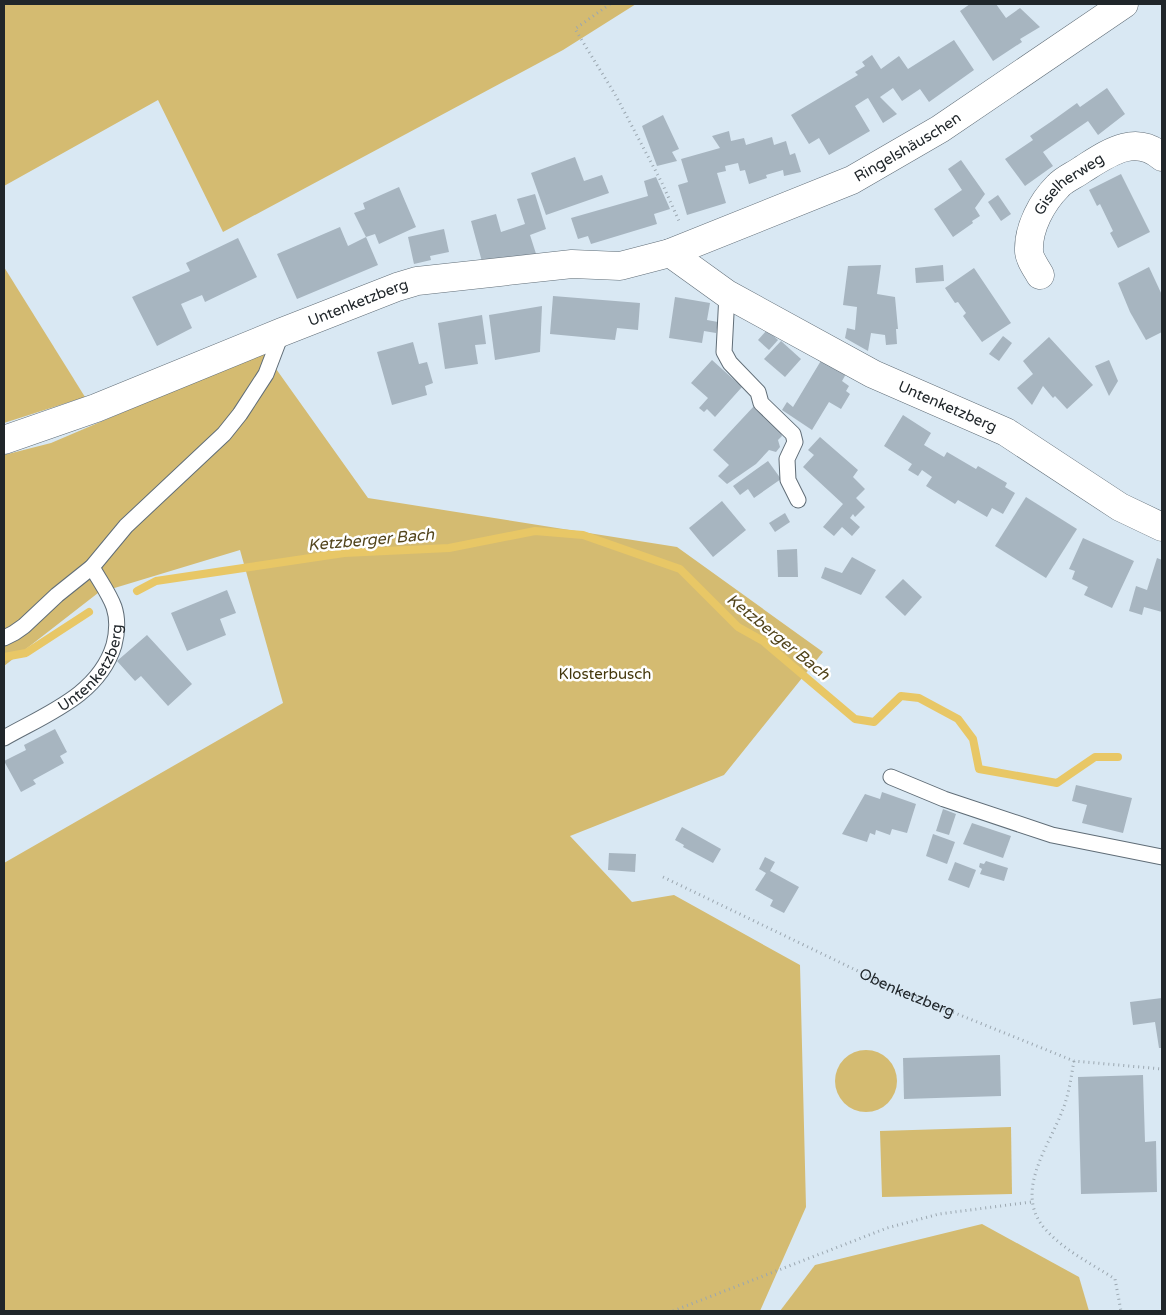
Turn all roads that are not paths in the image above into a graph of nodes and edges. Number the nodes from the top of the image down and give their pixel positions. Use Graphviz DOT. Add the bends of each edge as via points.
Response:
graph roads {
  1 [pos="1124,4"];
  2 [pos="1162,157"];
  3 [pos="680,249"];
  4 [pos="1040,275"];
  5 [pos="727,294"];
  6 [pos="282,332"];
  7 [pos="4,440"];
  8 [pos="798,500"];
  9 [pos="1162,527"];
  10 [pos="92,566"];
  11 [pos="4,638"];
  12 [pos="4,738"];
  13 [pos="890,777"];
  14 [pos="1162,857"];
  1 -- 3 [label="street, Ringelshäuschen" via="940,129 852,180"];
  2 -- 4 [label="street, Giselherweg" via="1141,146 1124,147 1108,153 1058,186 1030,229 1029,253"];
  3 -- 5 [label="street, Untenketzberg"];
  3 -- 6 [label="street, Untenketzberg" via="620,266 572,264 417,281"];
  5 -- 8 [label="lane" via="724,352 730,363 758,392 761,402 793,434 795,442 787,459 788,480"];
  5 -- 9 [label="street, Untenketzberg" via="872,374 1006,432 1120,507"];
  6 -- 7 [label="street, Untenketzberg" via="96,408"];
  6 -- 10 [label="lane" via="266,374 224,434 126,526"];
  10 -- 11 [label="lane" via="24,626"];
  10 -- 12 [label="lane, Untenketzberg" via="114,607 117,623 107,662 93,682 73,699"];
  13 -- 14 [label="lane" via="944,799 1052,835"];
}
